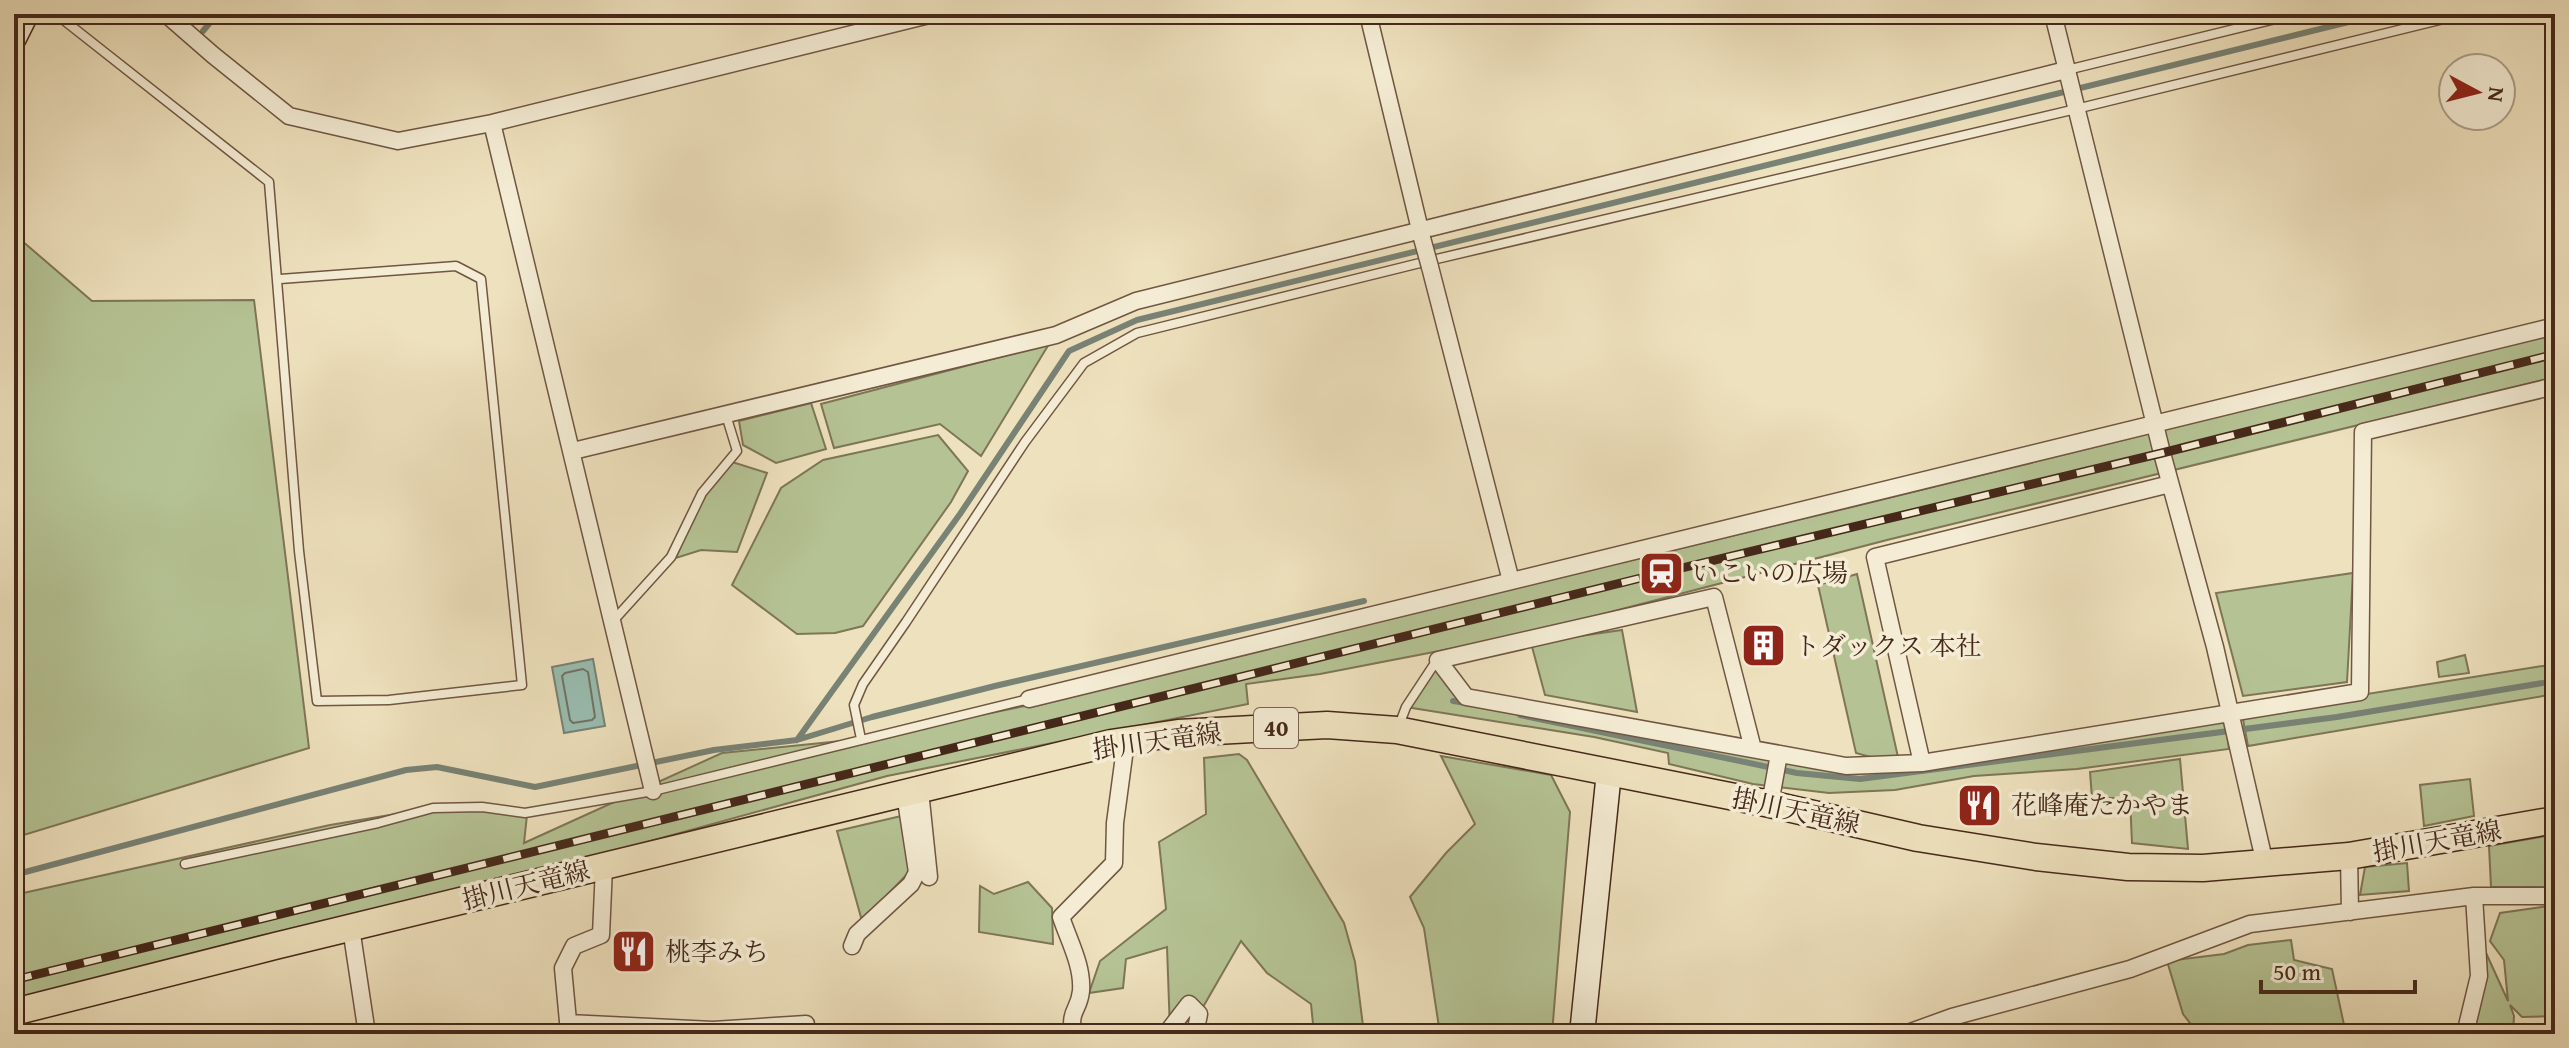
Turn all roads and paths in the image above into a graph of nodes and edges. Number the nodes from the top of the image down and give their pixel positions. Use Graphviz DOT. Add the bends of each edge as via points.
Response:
graph roads {
  1 [pos="26,14"];
  2 [pos="56,14"];
  3 [pos="166,14"];
  4 [pos="933,14"];
  5 [pos="1368,14"];
  6 [pos="2053,14"];
  7 [pos="2296,14"];
  8 [pos="2464,14"];
  9 [pos="14,38"];
  10 [pos="2067,74"];
  11 [pos="2076,109"];
  12 [pos="492,123"];
  13 [pos="1422,234"];
  14 [pos="1429,264"];
  15 [pos="280,279"];
  16 [pos="2555,326"];
  17 [pos="2555,386"];
  18 [pos="726,415"];
  19 [pos="2154,425"];
  20 [pos="573,451"];
  21 [pos="2170,484"];
  22 [pos="1511,581"];
  23 [pos="613,620"];
  24 [pos="1438,660"];
  25 [pos="1029,699"];
  26 [pos="2232,717"];
  27 [pos="1397,730"];
  28 [pos="861,739"];
  29 [pos="1126,741"];
  30 [pos="1753,749"];
  31 [pos="1778,756"];
  32 [pos="1922,763"];
  33 [pos="1609,772"];
  34 [pos="652,783"];
  35 [pos="912,792"];
  36 [pos="1772,796"];
  37 [pos="2555,820"];
  38 [pos="2349,856"];
  39 [pos="185,864"];
  40 [pos="2265,864"];
  41 [pos="604,867"];
  42 [pos="929,877"];
  43 [pos="2474,896"];
  44 [pos="2555,896"];
  45 [pos="2350,912"];
  46 [pos="351,928"];
  47 [pos="852,946"];
  48 [pos="14,1012"];
  49 [pos="806,1024"];
  50 [pos="569,1029"];
  51 [pos="779,1030"];
  52 [pos="367,1034"];
  53 [pos="1073,1034"];
  54 [pos="1166,1034"];
  55 [pos="1195,1034"];
  56 [pos="1582,1034"];
  57 [pos="1905,1034"];
  58 [pos="2465,1034"];
  1 -- 9 [label="street"];
  2 -- 15 [label="lane" via="269,182 299,551 317,701 389,700 522,685 481,279 456,266"];
  3 -- 12 [label="street" via="289,116 398,141"];
  4 -- 12 [label="street"];
  5 -- 13 [label="street"];
  6 -- 10 [label="street"];
  7 -- 10 [label="lane"];
  8 -- 11 [label="lane"];
  10 -- 11 [label="street"];
  10 -- 13 [label="street"];
  11 -- 14 [label="lane"];
  11 -- 19 [label="street"];
  12 -- 20 [label="street"];
  13 -- 14 [label="street, bridge"];
  13 -- 18 [label="street" via="1136,301 1056,335"];
  14 -- 22 [label="street"];
  14 -- 28 [label="lane" via="1137,333 1084,363 863,684 854,705"];
  16 -- 19 [label="street"];
  17 -- 26 [label="street" via="2363,432 2360,692"];
  18 -- 20 [label="street"];
  18 -- 23 [label="lane" via="737,451 702,493 671,557"];
  19 -- 21 [label="street"];
  19 -- 22 [label="street"];
  20 -- 23 [label="street"];
  21 -- 26 [label="street"];
  21 -- 32 [label="street" via="1875,557"];
  22 -- 25 [label="street"];
  23 -- 34 [label="street"];
  24 -- 27 [label="lane"];
  24 -- 30 [label="street" via="1466,697"];
  24 -- 30 [label="street" via="1714,597"];
  25 -- 28 [label="lane"];
  26 -- 32 [label="street"];
  26 -- 40 [label="street"];
  27 -- 29 [label="main road, 掛川天竜線 / 40" via="1327,725"];
  27 -- 33 [label="main road, 掛川天竜線 / 40"];
  28 -- 34 [label="lane"];
  29 -- 35 [label="main road, 掛川天竜線 / 40"];
  29 -- 53 [label="street" via="1114,863 1061,917 1081,974 1081,996 1070,1017"];
  30 -- 31 [label="street"];
  31 -- 32 [label="street" via="1846,766"];
  31 -- 36 [label="street"];
  33 -- 36 [label="main road, 掛川天竜線 / 40"];
  33 -- 56 [label="street"];
  34 -- 39 [label="lane" via="525,813 433,808"];
  35 -- 41 [label="main road, 掛川天竜線 / 40"];
  35 -- 42 [label="street"];
  35 -- 47 [label="street" via="917,872 911,884 857,934"];
  36 -- 40 [label="main road, 掛川天竜線 / 40" via="1918,838 2036,857 2128,867"];
  37 -- 38 [label="main road, 掛川天竜線 / 40"];
  38 -- 40 [label="main road, 掛川天竜線 / 40"];
  38 -- 45 [label="street"];
  41 -- 46 [label="main road, 掛川天竜線 / 40"];
  41 -- 50 [label="street" via="601,935 574,946 563,968"];
  43 -- 44 [label="street"];
  43 -- 45 [label="street"];
  43 -- 58 [label="street" via="2479,976"];
  45 -- 57 [label="street" via="2250,924 2130,969"];
  46 -- 48 [label="main road, 掛川天竜線 / 40"];
  46 -- 52 [label="street"];
  49 -- 51 [label="street"];
  50 -- 51 [label="street"];
  54 -- 55 [label="street" via="1189,1004 1199,1014"];
}
